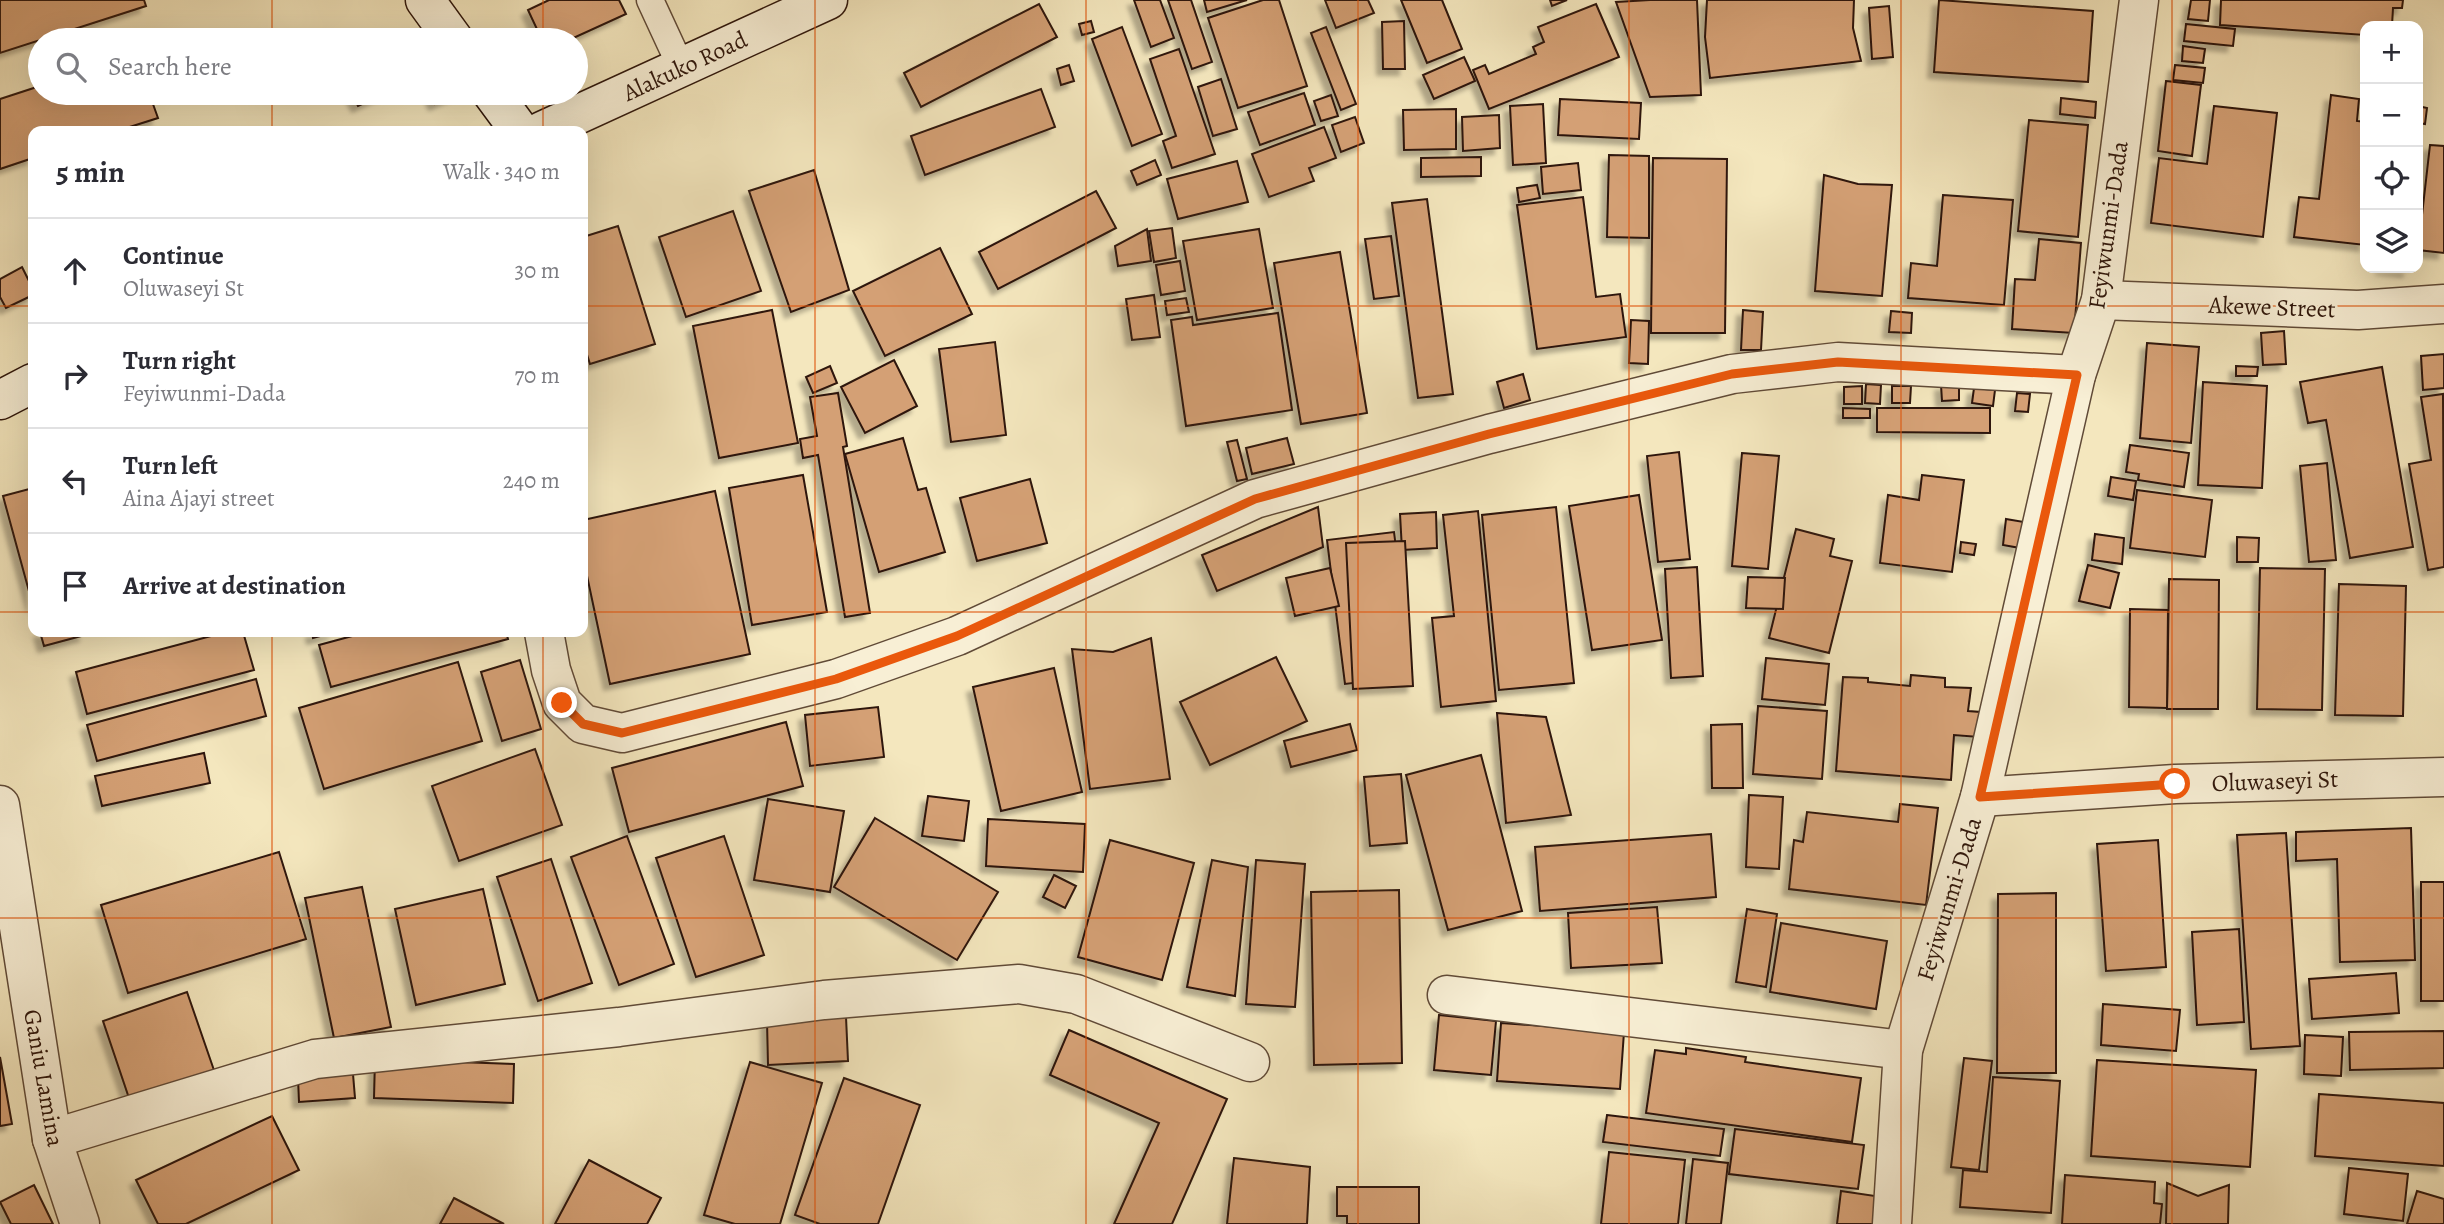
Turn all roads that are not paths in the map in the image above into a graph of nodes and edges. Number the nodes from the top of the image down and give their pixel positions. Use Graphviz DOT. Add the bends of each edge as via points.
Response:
graph roads {
  1 [pos="425,0"];
  2 [pos="2139,0"];
  3 [pos="654,1"];
  4 [pos="806,4"];
  5 [pos="445,28"];
  6 [pos="681,67"];
  7 [pos="501,105"];
  8 [pos="516,126"];
  9 [pos="553,126"];
  10 [pos="2101,300"];
  11 [pos="2444,304"];
  12 [pos="2077,375"];
  13 [pos="28,386"];
  14 [pos="0,400"];
  15 [pos="545,637"];
  16 [pos="2444,777"];
  17 [pos="1980,797"];
  18 [pos="0,805"];
  19 [pos="1447,995"];
  20 [pos="1903,1050"];
  21 [pos="1250,1062"];
  22 [pos="52,1139"];
  23 [pos="80,1224"];
  24 [pos="1892,1224"];
  1 -- 5 [label="street"];
  2 -- 10 [label="street, Feyiwunmi-Dada"];
  3 -- 6 [label="lane"];
  4 -- 6 [label="street, Alakuko Road"];
  6 -- 9 [label="street, Alakuko Road"];
  7 -- 8 [label="street"];
  10 -- 11 [label="street, Akewe Street" via="2358,310"];
  10 -- 12 [label="street, Feyiwunmi-Dada"];
  12 -- 15 [label="street" via="1838,362 1732,374 1489,434 1255,499 957,636 836,679 622,733 583,724 562,703"];
  12 -- 17 [label="street, Feyiwunmi-Dada"];
  13 -- 14 [label="street"];
  16 -- 17 [label="street, Oluwaseyi St" via="2175,784"];
  17 -- 20 [label="street, Feyiwunmi-Dada"];
  18 -- 22 [label="street, Ganiu Lamina"];
  19 -- 20 [label="street"];
  20 -- 24 [label="street, Feyiwunmi-Dada"];
  21 -- 22 [label="street" via="1076,994 1018,984 824,1000 315,1059"];
  22 -- 23 [label="street, Ganiu Lamina"];
}
